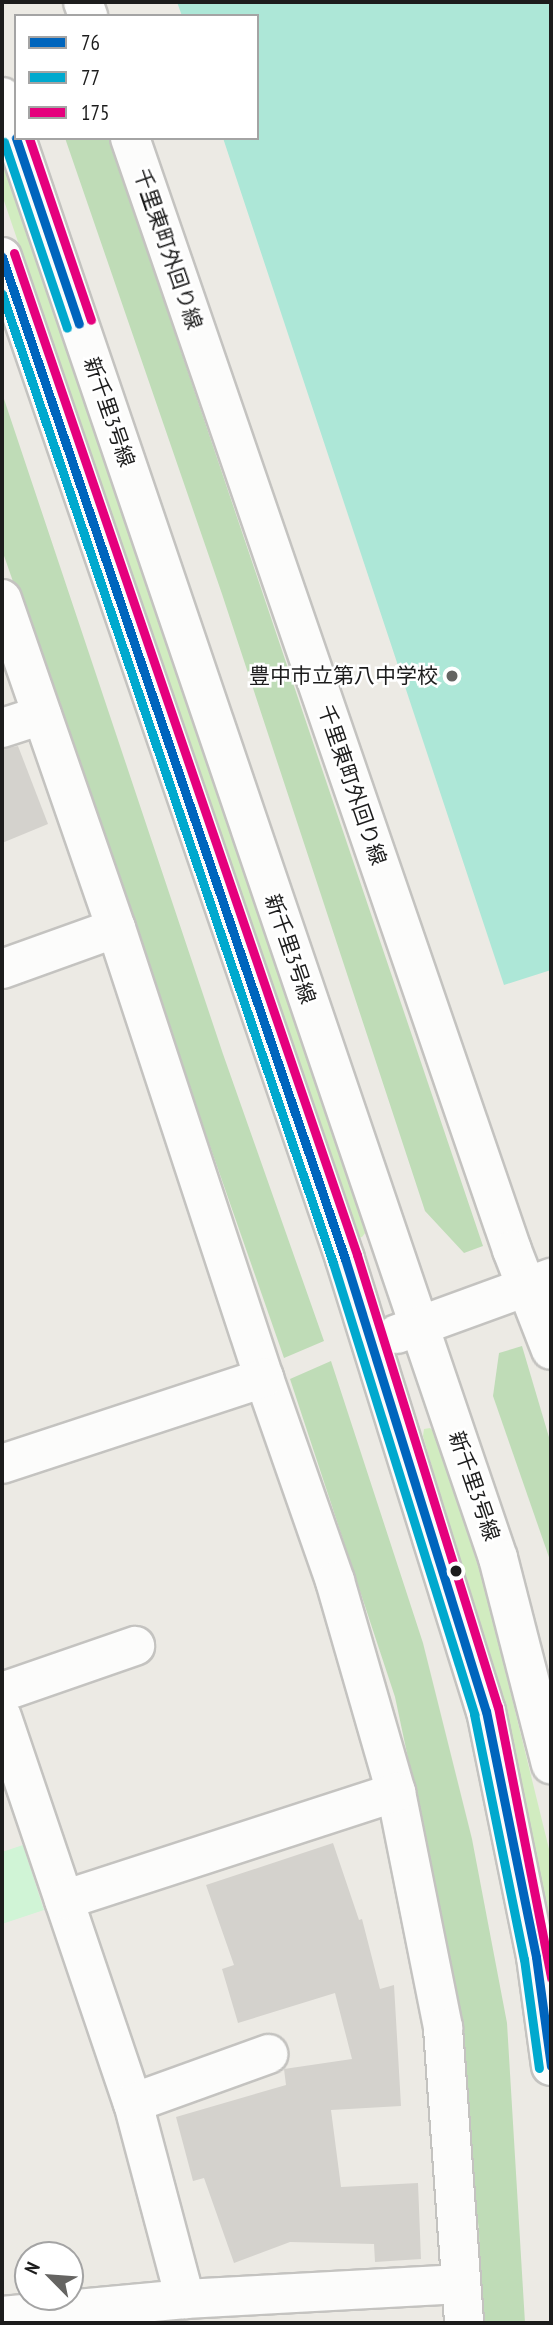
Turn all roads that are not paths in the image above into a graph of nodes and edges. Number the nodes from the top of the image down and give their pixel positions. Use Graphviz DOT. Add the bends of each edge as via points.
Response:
graph roads {
  1 [pos="2,97"];
  2 [pos="14,132"];
  3 [pos="17,140"];
  4 [pos="131,140"];
  5 [pos="2,257"];
  6 [pos="2,599"];
  7 [pos="42,715"];
  8 [pos="2,728"];
  9 [pos="116,929"];
  10 [pos="2,969"];
  11 [pos="539,1282"];
  12 [pos="420,1327"];
  13 [pos="372,1343"];
  14 [pos="551,1350"];
  15 [pos="264,1378"];
  16 [pos="2,1464"];
  17 [pos="135,1646"];
  18 [pos="2,1692"];
  19 [pos="2,1717"];
  20 [pos="551,1764"];
  21 [pos="396,1792"];
  22 [pos="64,1900"];
  23 [pos="268,2054"];
  24 [pos="551,2066"];
  25 [pos="133,2103"];
  26 [pos="461,2284"];
  27 [pos="186,2299"];
  28 [pos="2,2316"];
  29 [pos="464,2323"];
  1 -- 2 [label="street, 新千里3号線"];
  3 -- 12 [label="street, 新千里3号線"];
  4 -- 11 [label="street, 千里東町外回り線"];
  5 -- 13 [label="street"];
  6 -- 7 [label="street"];
  7 -- 8 [label="street"];
  7 -- 9 [label="street"];
  9 -- 10 [label="street"];
  9 -- 15 [label="street"];
  11 -- 12 [label="street"];
  11 -- 14 [label="street, 千里東町外回り線"];
  12 -- 13 [label="street"];
  12 -- 20 [label="street, 新千里3号線" via="498,1558"];
  13 -- 24 [label="street" via="486,1711 536,1957"];
  15 -- 16 [label="street"];
  15 -- 21 [label="street" via="335,1581"];
  17 -- 18 [label="street"];
  19 -- 22 [label="street"];
  21 -- 22 [label="street"];
  21 -- 26 [label="street" via="443,2028"];
  22 -- 25 [label="street"];
  23 -- 25 [label="street"];
  25 -- 27 [label="street"];
  26 -- 27 [label="street"];
  26 -- 29 [label="street"];
  27 -- 28 [label="street"];
}
